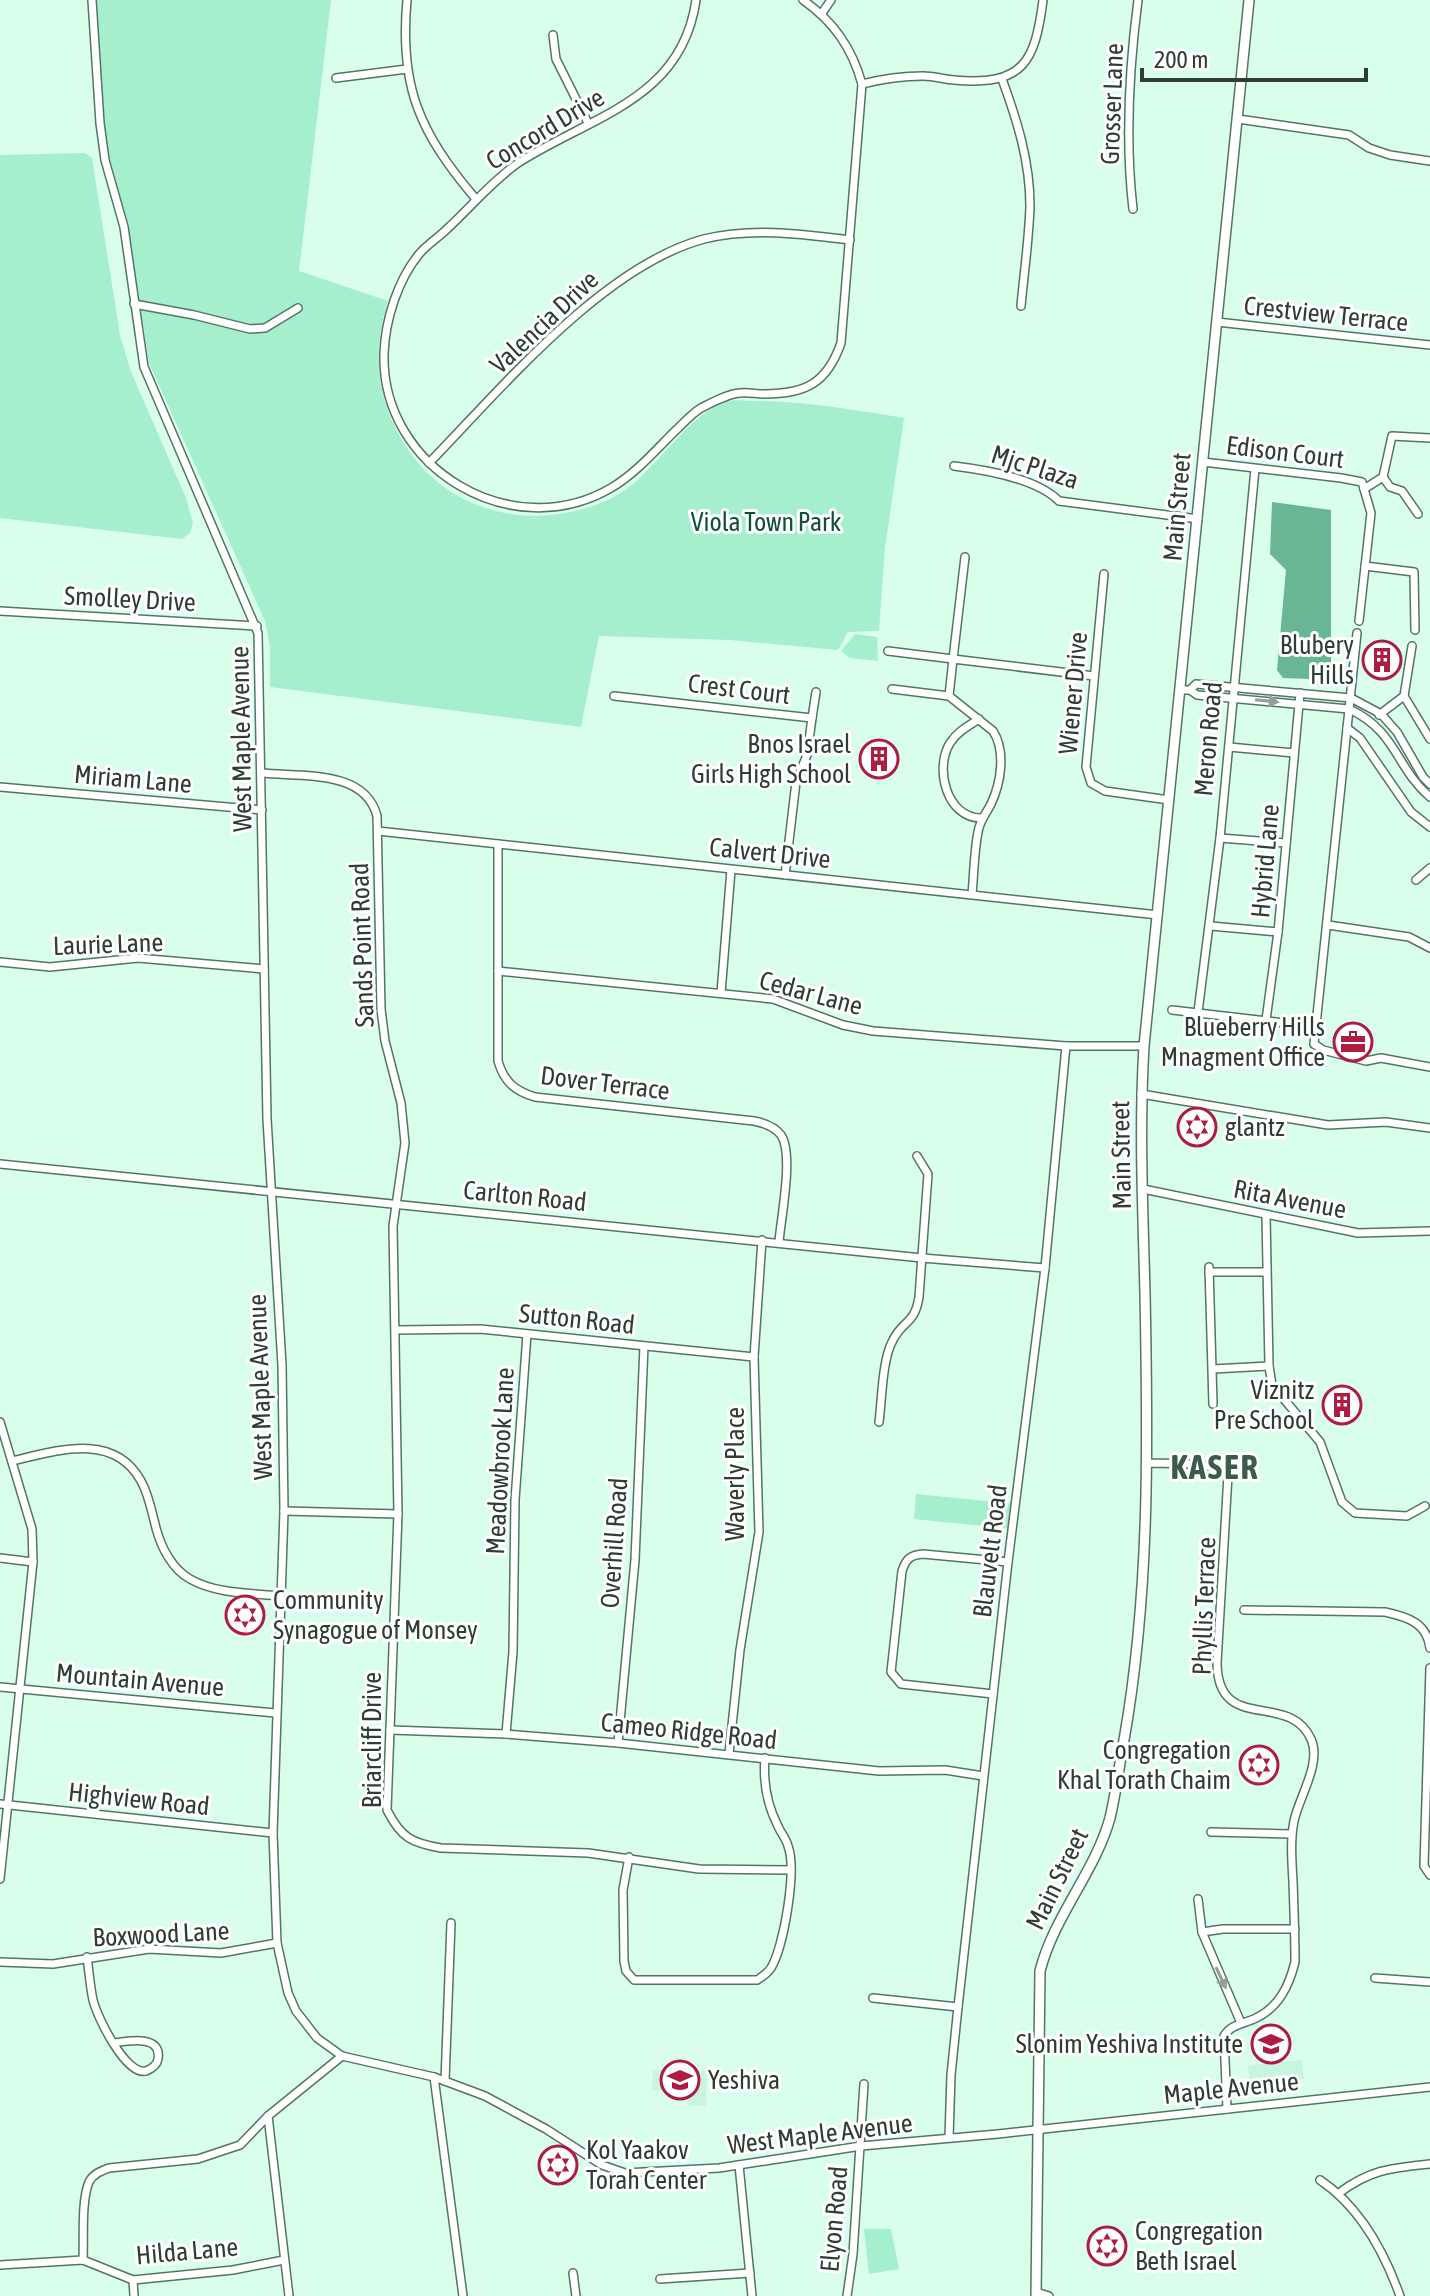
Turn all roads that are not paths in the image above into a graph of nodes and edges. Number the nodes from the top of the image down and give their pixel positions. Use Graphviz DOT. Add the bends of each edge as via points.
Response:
graph roads {
  1 [pos="92,0"];
  2 [pos="407,0"];
  3 [pos="696,0"];
  4 [pos="803,0"];
  5 [pos="831,0"];
  6 [pos="1043,0"];
  7 [pos="1138,0"];
  8 [pos="1249,0"];
  9 [pos="822,13"];
  10 [pos="553,35"];
  11 [pos="407,69"];
  12 [pos="336,78"];
  13 [pos="1002,79"];
  14 [pos="862,84"];
  15 [pos="1238,119"];
  16 [pos="588,123"];
  17 [pos="1430,161"];
  18 [pos="475,198"];
  19 [pos="1133,209"];
  20 [pos="850,240"];
  21 [pos="134,304"];
  22 [pos="1021,306"];
  23 [pos="298,308"];
  24 [pos="1217,322"];
  25 [pos="1430,345"];
  26 [pos="1430,438"];
  27 [pos="1203,462"];
  28 [pos="429,463"];
  29 [pos="954,466"];
  30 [pos="1255,469"];
  31 [pos="1383,477"];
  32 [pos="1363,486"];
  33 [pos="1418,514"];
  34 [pos="1198,519"];
  35 [pos="965,557"];
  36 [pos="1365,566"];
  37 [pos="1104,574"];
  38 [pos="0,611"];
  39 [pos="1359,621"];
  40 [pos="257,626"];
  41 [pos="1415,630"];
  42 [pos="1357,633"];
  43 [pos="1412,646"];
  44 [pos="888,651"];
  45 [pos="953,659"];
  46 [pos="1094,676"];
  47 [pos="1233,686"];
  48 [pos="892,689"];
  49 [pos="1186,690"];
  50 [pos="816,692"];
  51 [pos="1300,693"];
  52 [pos="614,696"];
  53 [pos="949,696"];
  54 [pos="1404,696"];
  55 [pos="1232,697"];
  56 [pos="1351,698"];
  57 [pos="1300,704"];
  58 [pos="1349,709"];
  59 [pos="1381,714"];
  60 [pos="812,718"];
  61 [pos="979,719"];
  62 [pos="1373,722"];
  63 [pos="1347,728"];
  64 [pos="1430,739"];
  65 [pos="1229,747"];
  66 [pos="1294,753"];
  67 [pos="262,773"];
  68 [pos="1430,784"];
  69 [pos="0,787"];
  70 [pos="1430,797"];
  71 [pos="1169,800"];
  72 [pos="262,810"];
  73 [pos="981,818"];
  74 [pos="1430,827"];
  75 [pos="378,831"];
  76 [pos="1220,838"];
  77 [pos="1286,843"];
  78 [pos="498,844"];
  79 [pos="1430,868"];
  80 [pos="731,870"];
  81 [pos="785,875"];
  82 [pos="1416,880"];
  83 [pos="972,894"];
  84 [pos="1158,915"];
  85 [pos="1328,925"];
  86 [pos="1211,926"];
  87 [pos="1278,932"];
  88 [pos="1430,948"];
  89 [pos="0,962"];
  90 [pos="264,969"];
  91 [pos="498,971"];
  92 [pos="721,993"];
  93 [pos="1172,1010"];
  94 [pos="1198,1012"];
  95 [pos="1266,1020"];
  96 [pos="1293,1024"];
  97 [pos="1066,1046"];
  98 [pos="1144,1046"];
  99 [pos="1430,1067"];
  100 [pos="1141,1094"];
  101 [pos="1430,1128"];
  102 [pos="917,1156"];
  103 [pos="0,1164"];
  104 [pos="1143,1189"];
  105 [pos="271,1191"];
  106 [pos="396,1203"];
  107 [pos="1266,1215"];
  108 [pos="1430,1231"];
  109 [pos="762,1240"];
  110 [pos="779,1242"];
  111 [pos="922,1258"];
  112 [pos="1045,1268"];
  113 [pos="1266,1272"];
  114 [pos="396,1330"];
  115 [pos="527,1334"];
  116 [pos="644,1346"];
  117 [pos="754,1357"];
  118 [pos="1269,1366"];
  119 [pos="1213,1369"];
  120 [pos="1213,1404"];
  121 [pos="0,1422"];
  122 [pos="879,1422"];
  123 [pos="12,1461"];
  124 [pos="1148,1463"];
  125 [pos="1425,1506"];
  126 [pos="284,1511"];
  127 [pos="398,1514"];
  128 [pos="0,1558"];
  129 [pos="33,1562"];
  130 [pos="1008,1562"];
  131 [pos="280,1596"];
  132 [pos="1244,1610"];
  133 [pos="1430,1648"];
  134 [pos="1430,1668"];
  135 [pos="0,1687"];
  136 [pos="20,1689"];
  137 [pos="993,1694"];
  138 [pos="275,1713"];
  139 [pos="390,1730"];
  140 [pos="506,1734"];
  141 [pos="618,1743"];
  142 [pos="729,1754"];
  143 [pos="765,1758"];
  144 [pos="983,1776"];
  145 [pos="4,1804"];
  146 [pos="1211,1832"];
  147 [pos="273,1833"];
  148 [pos="1291,1834"];
  149 [pos="629,1857"];
  150 [pos="790,1870"];
  151 [pos="1430,1875"];
  152 [pos="0,1879"];
  153 [pos="1198,1899"];
  154 [pos="451,1923"];
  155 [pos="1295,1929"];
  156 [pos="1202,1932"];
  157 [pos="277,1943"];
  158 [pos="87,1957"];
  159 [pos="0,1962"];
  160 [pos="1375,1978"];
  161 [pos="1430,1982"];
  162 [pos="873,1998"];
  163 [pos="958,2007"];
  164 [pos="1241,2023"];
  165 [pos="114,2043"];
  166 [pos="342,2056"];
  167 [pos="434,2077"];
  168 [pos="445,2081"];
  169 [pos="864,2084"];
  170 [pos="1430,2087"];
  171 [pos="1227,2109"];
  172 [pos="268,2116"];
  173 [pos="1036,2129"];
  174 [pos="949,2138"];
  175 [pos="861,2146"];
  176 [pos="1430,2164"];
  177 [pos="739,2165"];
  178 [pos="1320,2180"];
  179 [pos="1339,2193"];
  180 [pos="83,2260"];
  181 [pos="284,2260"];
  182 [pos="0,2265"];
  183 [pos="573,2273"];
  184 [pos="750,2273"];
  185 [pos="660,2279"];
  186 [pos="133,2280"];
  187 [pos="1036,2294"];
  188 [pos="134,2296"];
  189 [pos="289,2296"];
  190 [pos="463,2296"];
  191 [pos="576,2296"];
  192 [pos="752,2296"];
  193 [pos="847,2296"];
  194 [pos="1049,2296"];
  195 [pos="1400,2296"];
  1 -- 21 [label="street, West Maple Avenue" via="105,160 124,227"];
  2 -- 11 [label="street"];
  3 -- 16 [label="street, Concord Drive" via="679,52 663,76 634,100"];
  4 -- 9 [label="street"];
  5 -- 9 [label="street"];
  6 -- 13 [label="street" via="1031,55"];
  7 -- 19 [label="street, Grosser Lane" via="1129,90"];
  8 -- 15 [label="main road, Main Street"];
  9 -- 14 [label="street" via="856,62"];
  10 -- 16 [label="street" via="556,59"];
  11 -- 12 [label="street"];
  11 -- 18 [label="street" via="421,120 444,161"];
  13 -- 14 [label="street" via="894,77"];
  13 -- 22 [label="street" via="1018,124 1029,194"];
  14 -- 20 [label="street"];
  15 -- 17 [label="street" via="1349,135 1390,155"];
  15 -- 24 [label="main road, Main Street"];
  16 -- 18 [label="street, Concord Drive" via="515,166"];
  18 -- 28 [label="street, Concord Drive" via="420,253 388,321 385,383 404,434"];
  20 -- 28 [label="street, Valencia Drive" via="749,232 704,239 654,259 608,287"];
  20 -- 28 [label="street, Concord Drive" via="841,343 826,375 809,388 786,394 740,393 706,405 612,488 583,501 526,509 496,503 455,485"];
  21 -- 23 [label="street" via="250,329 265,328"];
  21 -- 40 [label="street, West Maple Avenue" via="144,367"];
  24 -- 25 [label="street, Crestview Terrace"];
  24 -- 27 [label="main road, Main Street"];
  26 -- 31 [label="street" via="1392,436"];
  27 -- 30 [label="street, Edison Court"];
  27 -- 34 [label="main road, Main Street"];
  29 -- 34 [label="street, Mjc Plaza" via="1043,487 1059,501"];
  30 -- 32 [label="street, Edison Court"];
  30 -- 47 [label="street, Meron Road"];
  31 -- 32 [label="street"];
  31 -- 33 [label="street" via="1402,491"];
  32 -- 36 [label="street" via="1371,513"];
  34 -- 49 [label="main road, Main Street"];
  35 -- 45 [label="street"];
  36 -- 39 [label="street"];
  36 -- 41 [label="street" via="1414,572"];
  37 -- 46 [label="street, Wiener Drive"];
  38 -- 40 [label="street, Smolley Drive"];
  40 -- 67 [label="street, West Maple Avenue"];
  42 -- 56 [label="street"];
  43 -- 54 [label="street"];
  44 -- 45 [label="street"];
  45 -- 46 [label="street"];
  45 -- 53 [label="street"];
  46 -- 71 [label="street, Wiener Drive" via="1086,767 1091,783 1105,791"];
  47 -- 49 [label="street" via="1196,684"];
  47 -- 51 [label="street"];
  47 -- 55 [label="street, Meron Road"];
  48 -- 53 [label="street"];
  49 -- 55 [label="street"];
  49 -- 71 [label="main road, Main Street"];
  50 -- 60 [label="street"];
  51 -- 56 [label="street"];
  51 -- 57 [label="street, Hybrid Lane"];
  52 -- 60 [label="street, Crest Court"];
  53 -- 61 [label="street"];
  54 -- 59 [label="street"];
  54 -- 64 [label="street"];
  55 -- 57 [label="street, one-way"];
  55 -- 65 [label="street, Meron Road"];
  56 -- 58 [label="street"];
  56 -- 59 [label="street"];
  57 -- 58 [label="street"];
  57 -- 66 [label="street, Hybrid Lane"];
  58 -- 62 [label="street"];
  58 -- 63 [label="street"];
  59 -- 62 [label="street"];
  59 -- 68 [label="street"];
  60 -- 81 [label="street, Crest Court" via="807,755 796,782"];
  61 -- 73 [label="street" via="993,731 1001,749 995,795"];
  61 -- 73 [label="street" via="950,742 943,773 955,805 972,818"];
  62 -- 70 [label="street"];
  63 -- 74 [label="street" via="1360,738 1411,812"];
  63 -- 85 [label="street"];
  65 -- 66 [label="street"];
  65 -- 76 [label="street, Meron Road"];
  66 -- 77 [label="street, Hybrid Lane"];
  67 -- 72 [label="street, West Maple Avenue"];
  67 -- 75 [label="street, Sands Point Road" via="358,787 373,804"];
  69 -- 72 [label="street, Miriam Lane"];
  71 -- 84 [label="main road, Main Street"];
  72 -- 90 [label="street, West Maple Avenue"];
  73 -- 83 [label="street"];
  75 -- 78 [label="street, Calvert Drive"];
  75 -- 106 [label="street, Sands Point Road" via="381,1009 405,1143"];
  76 -- 77 [label="street"];
  76 -- 86 [label="street, Meron Road"];
  77 -- 87 [label="street, Hybrid Lane"];
  78 -- 80 [label="street, Calvert Drive"];
  78 -- 91 [label="street, Dover Terrace"];
  79 -- 82 [label="street"];
  80 -- 81 [label="street, Calvert Drive"];
  80 -- 92 [label="street"];
  81 -- 83 [label="street, Calvert Drive"];
  83 -- 84 [label="street, Calvert Drive"];
  84 -- 98 [label="main road, Main Street"];
  85 -- 88 [label="street" via="1409,937"];
  85 -- 99 [label="street" via="1314,1044 1366,1061 1381,1058"];
  86 -- 87 [label="street"];
  86 -- 94 [label="street, Meron Road"];
  87 -- 95 [label="street, Hybrid Lane"];
  89 -- 90 [label="street, Laurie Lane" via="64,966 138,958"];
  90 -- 105 [label="street, West Maple Avenue"];
  91 -- 92 [label="street, Cedar Lane"];
  91 -- 110 [label="street, Dover Terrace" via="498,1061 506,1080 521,1093 754,1121 775,1128 786,1153"];
  92 -- 97 [label="street, Cedar Lane" via="773,999 873,1031"];
  93 -- 94 [label="street"];
  94 -- 95 [label="street"];
  95 -- 96 [label="street"];
  97 -- 98 [label="street"];
  97 -- 112 [label="street, Blauvelt Road"];
  98 -- 100 [label="main road, Main Street"];
  100 -- 101 [label="street" via="1328,1125 1386,1122"];
  100 -- 104 [label="main road, Main Street"];
  102 -- 111 [label="street" via="928,1174"];
  103 -- 105 [label="street, Carlton Road"];
  104 -- 107 [label="street, Rita Avenue"];
  104 -- 124 [label="main road, Main Street"];
  105 -- 106 [label="street, Carlton Road"];
  105 -- 126 [label="street, West Maple Avenue"];
  106 -- 109 [label="street, Carlton Road"];
  106 -- 114 [label="street, Briarcliff Drive"];
  107 -- 108 [label="street, Rita Avenue" via="1358,1233"];
  107 -- 113 [label="street"];
  109 -- 110 [label="street, Carlton Road"];
  109 -- 117 [label="street, Waverly Place"];
  110 -- 111 [label="street, Carlton Road"];
  111 -- 112 [label="street, Carlton Road"];
  111 -- 122 [label="street" via="917,1310 891,1341"];
  112 -- 130 [label="street, Blauvelt Road"];
  113 -- 118 [label="street"];
  113 -- 119 [label="street" via="1209,1270"];
  114 -- 115 [label="street, Sutton Road"];
  114 -- 127 [label="street, Briarcliff Drive"];
  115 -- 116 [label="street, Sutton Road"];
  115 -- 140 [label="street, Meadowbrook Lane"];
  116 -- 117 [label="street, Sutton Road"];
  116 -- 141 [label="street, Overhill Road" via="635,1560"];
  117 -- 142 [label="street, Waverly Place" via="759,1532"];
  118 -- 119 [label="street"];
  118 -- 125 [label="street" via="1272,1385 1320,1442 1342,1502 1355,1513 1407,1516"];
  119 -- 120 [label="street"];
  121 -- 123 [label="street"];
  123 -- 129 [label="street" via="32,1529"];
  123 -- 131 [label="street" via="69,1448 115,1455 142,1481 159,1540 187,1578 206,1587"];
  124 -- 148 [label="street, Phyllis Terrace" via="1215,1467 1228,1475 1217,1676 1233,1703 1291,1717 1311,1738 1313,1759"];
  124 -- 173 [label="main road, Main Street" via="1140,1620 1128,1718 1103,1838 1054,1931 1040,1971"];
  126 -- 127 [label="street"];
  126 -- 131 [label="street, West Maple Avenue"];
  127 -- 139 [label="street, Briarcliff Drive"];
  128 -- 129 [label="street"];
  129 -- 136 [label="street"];
  130 -- 137 [label="street, Blauvelt Road"];
  130 -- 137 [label="street" via="923,1554 905,1560 893,1646 891,1672 901,1684"];
  131 -- 138 [label="street, West Maple Avenue"];
  132 -- 133 [label="street" via="1401,1615 1419,1624"];
  134 -- 151 [label="street" via="1424,1866"];
  135 -- 136 [label="street, Mountain Avenue"];
  136 -- 138 [label="street, Mountain Avenue"];
  136 -- 145 [label="street"];
  137 -- 144 [label="street, Blauvelt Road"];
  138 -- 147 [label="street, West Maple Avenue"];
  139 -- 140 [label="street, Cameo Ridge Road"];
  139 -- 149 [label="street, Briarcliff Drive" via="387,1810 406,1837 441,1848"];
  140 -- 141 [label="street, Cameo Ridge Road"];
  141 -- 142 [label="street, Cameo Ridge Road"];
  142 -- 143 [label="street, Cameo Ridge Road"];
  143 -- 144 [label="street, Cameo Ridge Road"];
  143 -- 150 [label="street" via="766,1795 789,1848"];
  144 -- 163 [label="street, Blauvelt Road"];
  145 -- 147 [label="street, Highview Road"];
  145 -- 152 [label="street"];
  146 -- 148 [label="street"];
  147 -- 157 [label="street, West Maple Avenue"];
  148 -- 155 [label="street, Phyllis Terrace"];
  149 -- 150 [label="street, Briarcliff Drive" via="699,1869"];
  149 -- 150 [label="street" via="623,1890 624,1961 634,1980 644,1982 757,1980 768,1973 785,1920"];
  153 -- 156 [label="street"];
  154 -- 168 [label="street"];
  155 -- 156 [label="street"];
  155 -- 164 [label="street, Phyllis Terrace" via="1295,1962 1284,1993 1269,2009"];
  156 -- 164 [label="street, one-way"];
  157 -- 158 [label="street, Boxwood Lane" via="221,1953 149,1949"];
  157 -- 166 [label="street, West Maple Avenue" via="296,2011 317,2038"];
  158 -- 159 [label="street, Boxwood Lane" via="53,1964"];
  158 -- 165 [label="street" via="93,2001"];
  160 -- 161 [label="street"];
  162 -- 163 [label="street"];
  163 -- 174 [label="street, Blauvelt Road"];
  164 -- 171 [label="street, Phyllis Terrace" via="1226,2031 1222,2042"];
  165 -- 165 [label="street" via="133,2069 150,2070 157,2063 159,2056 147,2041"];
  166 -- 167 [label="street, West Maple Avenue"];
  166 -- 172 [label="street"];
  167 -- 168 [label="street, West Maple Avenue"];
  167 -- 190 [label="street"];
  168 -- 177 [label="street, West Maple Avenue" via="485,2096 602,2165 625,2173"];
  169 -- 175 [label="street, Elyon Road"];
  170 -- 171 [label="street, Maple Avenue"];
  171 -- 173 [label="street, Maple Avenue"];
  172 -- 180 [label="street" via="240,2145 217,2154 96,2173 86,2195"];
  172 -- 181 [label="street"];
  173 -- 174 [label="street, West Maple Avenue"];
  173 -- 187 [label="main road, Main Street"];
  174 -- 175 [label="street, West Maple Avenue"];
  175 -- 177 [label="street, West Maple Avenue"];
  175 -- 193 [label="street, Elyon Road"];
  176 -- 179 [label="street" via="1380,2171"];
  177 -- 184 [label="street"];
  178 -- 179 [label="street"];
  179 -- 195 [label="street" via="1366,2226"];
  180 -- 182 [label="street, Hilda Lane"];
  180 -- 186 [label="street, Hilda Lane"];
  181 -- 186 [label="street, Hilda Lane"];
  181 -- 189 [label="street"];
  183 -- 191 [label="street"];
  184 -- 185 [label="street"];
  184 -- 192 [label="street"];
  186 -- 188 [label="street"];
  187 -- 194 [label="street"];
}
